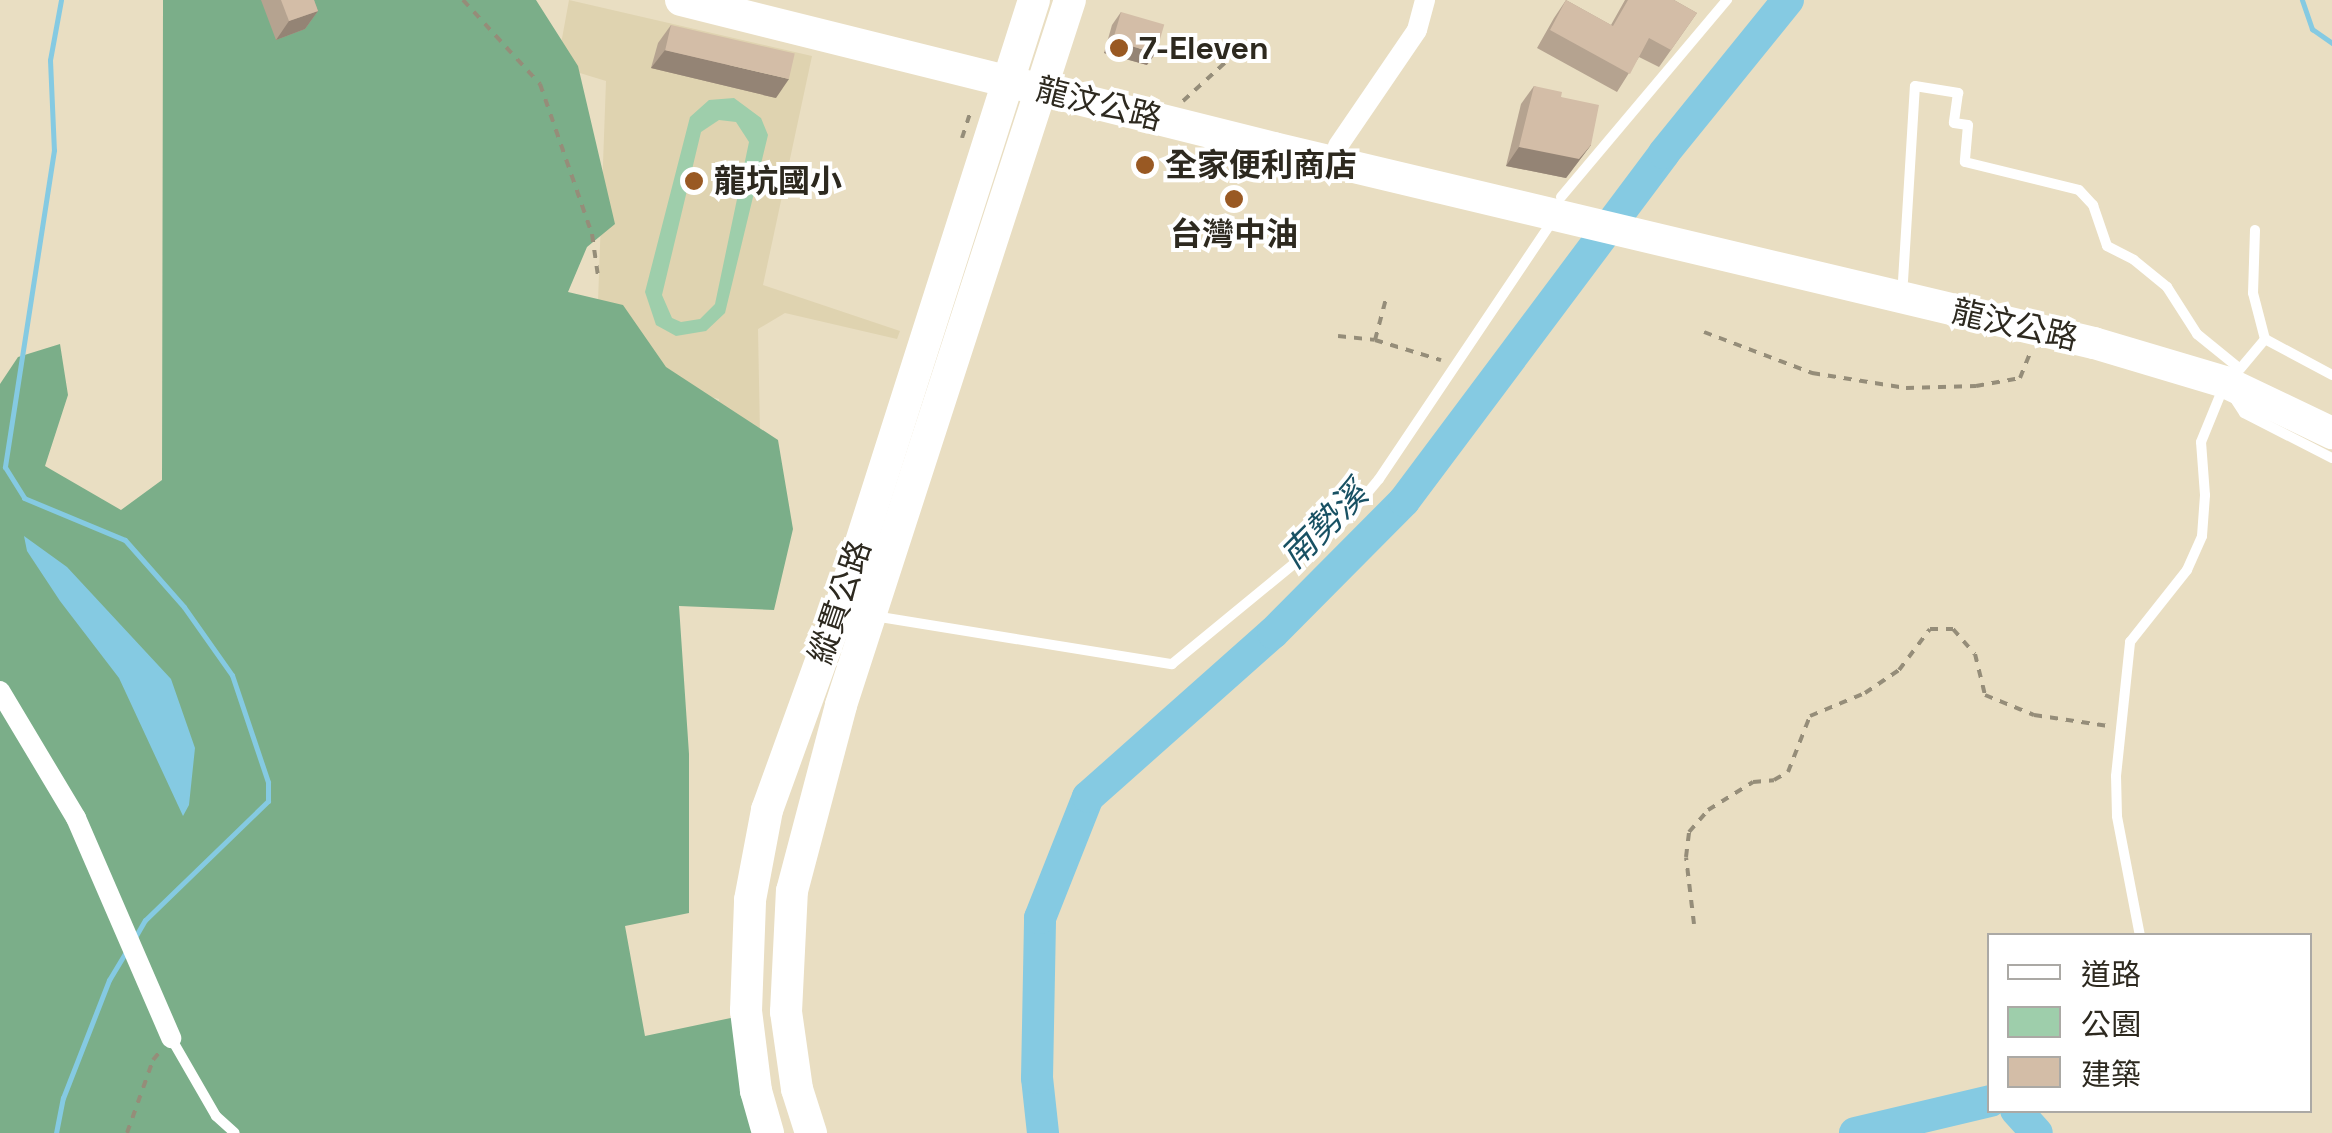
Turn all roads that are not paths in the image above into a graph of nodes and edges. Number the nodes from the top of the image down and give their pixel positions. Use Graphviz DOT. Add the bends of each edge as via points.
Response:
graph roads {
  1 [pos="680,0"];
  2 [pos="770,0"];
  3 [pos="1034,0"];
  4 [pos="1070,0"];
  5 [pos="1426,0"];
  6 [pos="1728,0"];
  7 [pos="1028,77"];
  8 [pos="1276,140"];
  9 [pos="1338,146"];
  10 [pos="1570,209"];
  11 [pos="2255,230"];
  12 [pos="1901,289"];
  13 [pos="2265,338"];
  14 [pos="2332,374"];
  15 [pos="2233,376"];
  16 [pos="2332,412"];
  17 [pos="2332,434"];
  18 [pos="2332,458"];
  19 [pos="854,613"];
  20 [pos="0,691"];
  21 [pos="2139,933"];
  22 [pos="167,1028"];
  23 [pos="235,1133"];
  24 [pos="768,1133"];
  25 [pos="811,1133"];
  1 -- 7 [label="main road, 龍汶公路"];
  2 -- 7 [label="main road, 龍汶公路"];
  3 -- 7 [label="main road, 縱貫公路"];
  4 -- 7 [label="main road, 縱貫公路"];
  5 -- 9 [label="street" via="1416,30"];
  6 -- 10 [label="lane"];
  7 -- 8 [label="main road, 龍汶公路"];
  7 -- 19 [label="main road, 縱貫公路"];
  8 -- 9 [label="main road, 龍汶公路"];
  8 -- 10 [label="main road, 龍汶公路"];
  9 -- 10 [label="main road, 龍汶公路"];
  10 -- 12 [label="main road, 龍汶公路"];
  10 -- 19 [label="lane" via="1339,527 1172,664"];
  11 -- 13 [label="lane" via="2254,293"];
  12 -- 15 [label="main road, 龍汶公路"];
  12 -- 15 [label="main road, 龍汶公路" via="2131,336"];
  12 -- 15 [label="lane" via="1915,86 1958,92 1954,122 1968,125 1964,162 2079,190 2107,246 2167,286"];
  13 -- 14 [label="lane"];
  13 -- 15 [label="lane"];
  15 -- 16 [label="main road, 龍汶公路"];
  15 -- 17 [label="main road, 龍汶公路"];
  15 -- 18 [label="lane" via="2244,413"];
  15 -- 21 [label="lane" via="2200,442 2202,536 2187,570 2130,642 2117,816"];
  19 -- 24 [label="main road, 縱貫公路" via="767,810 750,900 746,1011"];
  19 -- 25 [label="main road, 縱貫公路" via="786,936 791,1050"];
  20 -- 22 [label="street" via="76,818"];
  22 -- 23 [label="lane" via="216,1116"];
}
